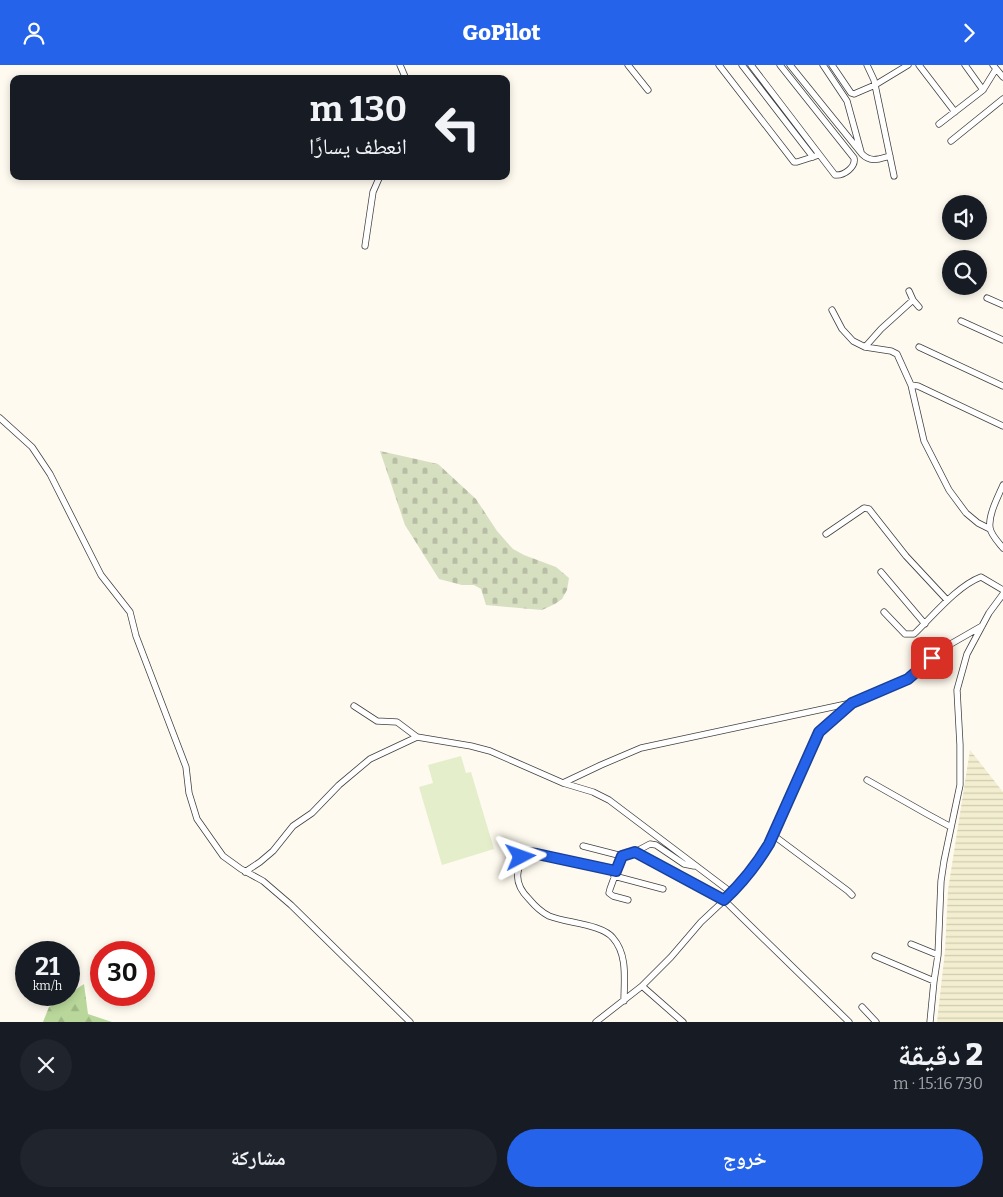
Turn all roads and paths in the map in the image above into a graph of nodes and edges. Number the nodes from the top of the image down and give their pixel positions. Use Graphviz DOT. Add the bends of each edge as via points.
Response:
graph roads {
  1 [pos="628,65"];
  2 [pos="719,65"];
  3 [pos="742,65"];
  4 [pos="751,65"];
  5 [pos="780,65"];
  6 [pos="790,65"];
  7 [pos="822,65"];
  8 [pos="832,65"];
  9 [pos="868,65"];
  10 [pos="908,65"];
  11 [pos="919,65"];
  12 [pos="964,65"];
  13 [pos="995,67"];
  14 [pos="1003,77"];
  15 [pos="875,85"];
  16 [pos="648,90"];
  17 [pos="983,90"];
  18 [pos="1003,99"];
  19 [pos="955,112"];
  20 [pos="938,124"];
  21 [pos="951,141"];
  22 [pos="862,154"];
  23 [pos="816,156"];
  24 [pos="890,156"];
  25 [pos="894,176"];
  26 [pos="378,180"];
  27 [pos="365,246"];
  28 [pos="909,291"];
  29 [pos="987,298"];
  30 [pos="913,300"];
  31 [pos="1003,305"];
  32 [pos="919,307"];
  33 [pos="832,310"];
  34 [pos="961,321"];
  35 [pos="1003,340"];
  36 [pos="865,347"];
  37 [pos="919,347"];
  38 [pos="911,385"];
  39 [pos="1003,385"];
  40 [pos="0,418"];
  41 [pos="1003,426"];
  42 [pos="1003,485"];
  43 [pos="990,529"];
  44 [pos="826,534"];
  45 [pos="1003,549"];
  46 [pos="881,572"];
  47 [pos="1003,590"];
  48 [pos="1003,595"];
  49 [pos="947,600"];
  50 [pos="884,611"];
  51 [pos="925,623"];
  52 [pos="982,626"];
  53 [pos="852,703"];
  54 [pos="354,706"];
  55 [pos="418,737"];
  56 [pos="867,780"];
  57 [pos="563,783"];
  58 [pos="951,827"];
  59 [pos="773,835"];
  60 [pos="583,846"];
  61 [pos="635,852"];
  62 [pos="622,856"];
  63 [pos="696,867"];
  64 [pos="245,872"];
  65 [pos="615,873"];
  66 [pos="663,889"];
  67 [pos="732,893"];
  68 [pos="852,895"];
  69 [pos="628,900"];
  70 [pos="724,900"];
  71 [pos="911,944"];
  72 [pos="938,955"];
  73 [pos="875,956"];
  74 [pos="934,981"];
  75 [pos="642,986"];
  76 [pos="624,1001"];
  77 [pos="862,1007"];
  78 [pos="410,1022"];
  79 [pos="596,1022"];
  80 [pos="683,1022"];
  81 [pos="849,1022"];
  82 [pos="876,1022"];
  83 [pos="930,1022"];
  1 -- 16 [label="street"];
  2 -- 23 [label="street" via="794,161"];
  3 -- 23 [label="street"];
  4 -- 23 [label="street"];
  5 -- 23 [label="street" via="855,163 841,175 835,175"];
  6 -- 22 [label="street"];
  7 -- 22 [label="street" via="847,101"];
  8 -- 15 [label="street" via="851,93"];
  9 -- 15 [label="street"];
  10 -- 15 [label="street"];
  11 -- 19 [label="street"];
  12 -- 17 [label="street"];
  13 -- 14 [label="street"];
  13 -- 17 [label="street"];
  15 -- 24 [label="street"];
  17 -- 19 [label="street"];
  18 -- 21 [label="street"];
  19 -- 20 [label="street"];
  22 -- 24 [label="street" via="875,160"];
  24 -- 25 [label="street"];
  26 -- 27 [label="street" via="373,192"];
  28 -- 30 [label="street"];
  29 -- 31 [label="street"];
  30 -- 32 [label="street"];
  30 -- 36 [label="street"];
  33 -- 36 [label="street" via="842,329 853,341"];
  34 -- 35 [label="street"];
  36 -- 38 [label="street" via="897,354"];
  37 -- 39 [label="street"];
  38 -- 41 [label="street"];
  38 -- 43 [label="street" via="924,441 949,490 966,513"];
  40 -- 64 [label="street" via="32,447 50,474 101,575 130,612 136,636 186,767 197,819 223,856"];
  42 -- 43 [label="street" via="994,505"];
  43 -- 45 [label="street"];
  44 -- 49 [label="street" via="864,509 869,509"];
  46 -- 51 [label="street"];
  47 -- 49 [label="street" via="981,577"];
  48 -- 52 [label="street"];
  49 -- 51 [label="street"];
  50 -- 51 [label="street" via="905,634 914,634"];
  52 -- 53 [label="street" via="942,649 908,679"];
  52 -- 58 [label="street" via="967,654 957,690 960,785"];
  53 -- 57 [label="street" via="641,748"];
  53 -- 59 [label="street" via="819,732"];
  54 -- 55 [label="street" via="377,721 397,722"];
  55 -- 57 [label="street" via="490,751"];
  55 -- 64 [label="street" via="370,759 312,813 292,826 273,851"];
  56 -- 58 [label="street"];
  57 -- 63 [label="street" via="609,800"];
  58 -- 72 [label="street" via="941,881"];
  59 -- 67 [label="street" via="760,858"];
  59 -- 68 [label="street"];
  60 -- 62 [label="street"];
  61 -- 62 [label="street"];
  61 -- 63 [label="street" via="656,845 684,864"];
  61 -- 70 [label="street"];
  62 -- 65 [label="street"];
  63 -- 67 [label="street"];
  64 -- 78 [label="street" via="263,881 291,905"];
  65 -- 66 [label="street"];
  65 -- 69 [label="street" via="609,893"];
  65 -- 76 [label="street" via="528,853 521,857 517,877 524,894 549,916 596,927 612,936 623,958"];
  67 -- 70 [label="street"];
  70 -- 75 [label="street"];
  70 -- 81 [label="street"];
  71 -- 72 [label="street"];
  72 -- 74 [label="street"];
  73 -- 74 [label="street"];
  74 -- 83 [label="street"];
  75 -- 76 [label="street"];
  75 -- 80 [label="street"];
  76 -- 79 [label="street"];
  77 -- 82 [label="street"];
}
